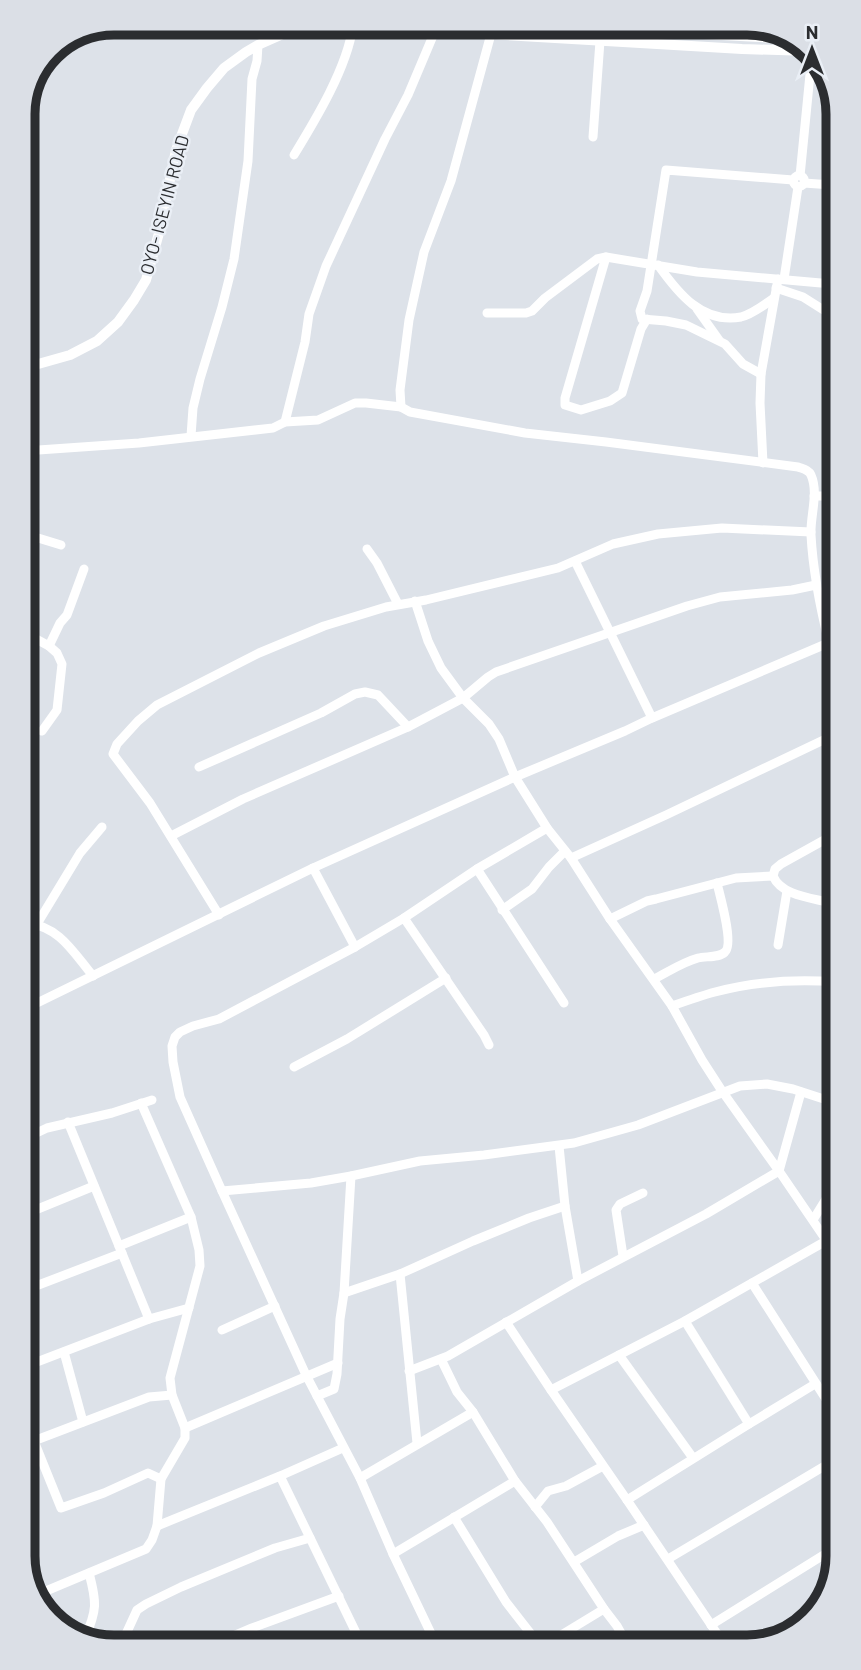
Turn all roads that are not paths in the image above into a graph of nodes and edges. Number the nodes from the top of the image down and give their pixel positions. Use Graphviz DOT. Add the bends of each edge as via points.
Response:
graph roads {
  1 [pos="280,35"];
  2 [pos="352,35"];
  3 [pos="433,35"];
  4 [pos="491,35"];
  5 [pos="507,35"];
  6 [pos="613,35"];
  7 [pos="664,35"];
  8 [pos="600,41"];
  9 [pos="258,45"];
  10 [pos="777,49"];
  11 [pos="808,84"];
  12 [pos="593,137"];
  13 [pos="294,155"];
  14 [pos="799,181"];
  15 [pos="826,184"];
  16 [pos="606,257"];
  17 [pos="655,265"];
  18 [pos="826,284"];
  19 [pos="778,286"];
  20 [pos="694,305"];
  21 [pos="826,312"];
  22 [pos="487,313"];
  23 [pos="647,319"];
  24 [pos="720,341"];
  25 [pos="35,365"];
  26 [pos="761,374"];
  27 [pos="401,407"];
  28 [pos="285,422"];
  29 [pos="191,436"];
  30 [pos="35,450"];
  31 [pos="763,463"];
  32 [pos="814,496"];
  33 [pos="826,496"];
  34 [pos="811,532"];
  35 [pos="35,537"];
  36 [pos="61,545"];
  37 [pos="367,549"];
  38 [pos="575,561"];
  39 [pos="84,569"];
  40 [pos="816,585"];
  41 [pos="415,601"];
  42 [pos="398,604"];
  43 [pos="826,623"];
  44 [pos="610,634"];
  45 [pos="35,638"];
  46 [pos="826,644"];
  47 [pos="49,646"];
  48 [pos="463,698"];
  49 [pos="652,718"];
  50 [pos="408,727"];
  51 [pos="42,731"];
  52 [pos="826,738"];
  53 [pos="199,767"];
  54 [pos="516,777"];
  55 [pos="102,827"];
  56 [pos="547,828"];
  57 [pos="171,836"];
  58 [pos="826,839"];
  59 [pos="568,854"];
  60 [pos="313,868"];
  61 [pos="477,869"];
  62 [pos="773,876"];
  63 [pos="717,883"];
  64 [pos="787,891"];
  65 [pos="826,902"];
  66 [pos="502,910"];
  67 [pos="219,915"];
  68 [pos="404,918"];
  69 [pos="610,919"];
  70 [pos="37,924"];
  71 [pos="778,945"];
  72 [pos="355,947"];
  73 [pos="93,976"];
  74 [pos="446,978"];
  75 [pos="654,979"];
  76 [pos="826,981"];
  77 [pos="564,1003"];
  78 [pos="35,1005"];
  79 [pos="672,1006"];
  80 [pos="489,1045"];
  81 [pos="294,1067"];
  82 [pos="722,1091"];
  83 [pos="801,1092"];
  84 [pos="152,1100"];
  85 [pos="826,1100"];
  86 [pos="141,1103"];
  87 [pos="68,1122"];
  88 [pos="35,1133"];
  89 [pos="559,1146"];
  90 [pos="779,1171"];
  91 [pos="351,1176"];
  92 [pos="94,1186"];
  93 [pos="222,1191"];
  94 [pos="643,1194"];
  95 [pos="826,1198"];
  96 [pos="565,1206"];
  97 [pos="35,1210"];
  98 [pos="191,1217"];
  99 [pos="813,1220"];
  100 [pos="826,1241"];
  101 [pos="120,1250"];
  102 [pos="623,1256"];
  103 [pos="400,1274"];
  104 [pos="578,1281"];
  105 [pos="752,1283"];
  106 [pos="35,1286"];
  107 [pos="344,1293"];
  108 [pos="275,1306"];
  109 [pos="189,1308"];
  110 [pos="149,1319"];
  111 [pos="685,1321"];
  112 [pos="506,1322"];
  113 [pos="222,1331"];
  114 [pos="64,1352"];
  115 [pos="620,1355"];
  116 [pos="441,1359"];
  117 [pos="338,1363"];
  118 [pos="35,1364"];
  119 [pos="409,1371"];
  120 [pos="306,1376"];
  121 [pos="815,1384"];
  122 [pos="551,1390"];
  123 [pos="172,1395"];
  124 [pos="317,1396"];
  125 [pos="826,1400"];
  126 [pos="473,1412"];
  127 [pos="83,1422"];
  128 [pos="749,1424"];
  129 [pos="185,1428"];
  130 [pos="35,1440"];
  131 [pos="417,1443"];
  132 [pos="343,1448"];
  133 [pos="35,1451"];
  134 [pos="693,1458"];
  135 [pos="826,1465"];
  136 [pos="603,1466"];
  137 [pos="280,1476"];
  138 [pos="360,1478"];
  139 [pos="161,1479"];
  140 [pos="514,1480"];
  141 [pos="627,1500"];
  142 [pos="536,1507"];
  143 [pos="454,1517"];
  144 [pos="644,1525"];
  145 [pos="157,1526"];
  146 [pos="310,1538"];
  147 [pos="393,1554"];
  148 [pos="826,1555"];
  149 [pos="668,1559"];
  150 [pos="574,1562"];
  151 [pos="89,1573"];
  152 [pos="45,1592"];
  153 [pos="339,1596"];
  154 [pos="604,1609"];
  155 [pos="711,1625"];
  156 [pos="88,1630"];
  157 [pos="126,1635"];
  158 [pos="236,1635"];
  159 [pos="358,1635"];
  160 [pos="427,1635"];
  161 [pos="532,1635"];
  162 [pos="561,1635"];
  163 [pos="622,1635"];
  164 [pos="718,1635"];
  1 -- 9 [label="main road, OYO- ISEYIN ROAD"];
  2 -- 13 [label="street" via="314,124"];
  3 -- 28 [label="street" via="326,265 309,314"];
  4 -- 27 [label="street" via="451,181 424,252 409,320"];
  5 -- 8 [label="main road"];
  6 -- 8 [label="main road"];
  7 -- 10 [label="main road"];
  8 -- 12 [label="street"];
  9 -- 25 [label="main road, OYO- ISEYIN ROAD" via="224,68 191,110 176,150 146,280 134,300 97,341 71,355"];
  9 -- 29 [label="street" via="234,259 200,379"];
  11 -- 14 [label="street"];
  14 -- 15 [label="street"];
  14 -- 17 [label="street" via="666,170"];
  14 -- 19 [label="street"];
  16 -- 17 [label="street"];
  16 -- 22 [label="street" via="597,259 532,311"];
  16 -- 23 [label="street" via="565,405 581,410 622,393"];
  17 -- 19 [label="street"];
  17 -- 20 [label="street"];
  17 -- 23 [label="street" via="640,311 642,319"];
  18 -- 19 [label="street"];
  19 -- 20 [label="street" via="741,317 718,317"];
  19 -- 21 [label="street"];
  19 -- 26 [label="street"];
  20 -- 24 [label="street"];
  23 -- 24 [label="street" via="686,325"];
  24 -- 26 [label="street"];
  26 -- 31 [label="street"];
  27 -- 28 [label="street" via="355,403 318,420"];
  27 -- 31 [label="street" via="525,433"];
  28 -- 29 [label="street" via="273,428"];
  29 -- 30 [label="street"];
  31 -- 32 [label="street" via="806,470"];
  32 -- 33 [label="street"];
  32 -- 34 [label="street"];
  34 -- 38 [label="street" via="688,530 614,544"];
  34 -- 40 [label="street"];
  35 -- 36 [label="street"];
  37 -- 42 [label="street"];
  38 -- 41 [label="street"];
  38 -- 44 [label="street"];
  39 -- 47 [label="street" via="67,615"];
  40 -- 43 [label="street"];
  40 -- 44 [label="street" via="720,597"];
  41 -- 42 [label="street"];
  41 -- 48 [label="street" via="441,668"];
  42 -- 57 [label="street" via="324,626 259,653 158,705 138,722 113,754"];
  44 -- 48 [label="street" via="496,672"];
  44 -- 49 [label="street"];
  45 -- 47 [label="street"];
  46 -- 49 [label="street"];
  47 -- 51 [label="street" via="62,664 57,710"];
  48 -- 50 [label="street"];
  48 -- 54 [label="street" via="489,724"];
  49 -- 54 [label="street"];
  50 -- 53 [label="street" via="378,695 365,692"];
  50 -- 57 [label="street" via="243,799"];
  52 -- 59 [label="street" via="666,815"];
  54 -- 56 [label="street"];
  54 -- 60 [label="street"];
  55 -- 70 [label="street" via="80,853"];
  56 -- 59 [label="street"];
  56 -- 61 [label="street"];
  57 -- 67 [label="street"];
  58 -- 62 [label="street" via="781,864"];
  59 -- 66 [label="street"];
  59 -- 69 [label="street"];
  60 -- 67 [label="street"];
  60 -- 72 [label="street"];
  61 -- 66 [label="street"];
  61 -- 68 [label="street"];
  62 -- 63 [label="street"];
  62 -- 64 [label="street"];
  63 -- 69 [label="street" via="647,901"];
  63 -- 75 [label="street" via="728,934 726,952 691,961"];
  64 -- 65 [label="street"];
  64 -- 71 [label="street"];
  66 -- 77 [label="street"];
  67 -- 73 [label="street"];
  68 -- 72 [label="street"];
  68 -- 74 [label="street"];
  69 -- 75 [label="street"];
  70 -- 73 [label="street" via="60,937"];
  72 -- 93 [label="street" via="219,1019 174,1037 180,1097"];
  73 -- 78 [label="street"];
  74 -- 80 [label="street"];
  74 -- 81 [label="street"];
  75 -- 79 [label="street"];
  76 -- 79 [label="street" via="735,988"];
  79 -- 82 [label="street"];
  82 -- 83 [label="street" via="767,1084"];
  82 -- 89 [label="street" via="638,1125"];
  82 -- 90 [label="street"];
  83 -- 85 [label="street"];
  83 -- 90 [label="street"];
  84 -- 86 [label="street"];
  86 -- 87 [label="street"];
  86 -- 98 [label="street"];
  87 -- 88 [label="street"];
  87 -- 92 [label="street"];
  89 -- 91 [label="street" via="420,1161"];
  89 -- 96 [label="street"];
  90 -- 99 [label="street"];
  90 -- 102 [label="street"];
  91 -- 93 [label="street"];
  91 -- 107 [label="street"];
  92 -- 97 [label="street"];
  92 -- 101 [label="street"];
  93 -- 108 [label="street"];
  94 -- 102 [label="street" via="616,1210"];
  95 -- 99 [label="street"];
  96 -- 103 [label="street"];
  96 -- 104 [label="street"];
  98 -- 101 [label="street"];
  98 -- 109 [label="street" via="200,1266"];
  99 -- 100 [label="street"];
  100 -- 105 [label="street"];
  101 -- 106 [label="street"];
  101 -- 110 [label="street"];
  102 -- 104 [label="street"];
  103 -- 107 [label="street"];
  103 -- 119 [label="street"];
  104 -- 112 [label="street"];
  105 -- 111 [label="street"];
  105 -- 121 [label="street"];
  107 -- 117 [label="street"];
  108 -- 113 [label="street"];
  108 -- 120 [label="street"];
  109 -- 110 [label="street"];
  109 -- 123 [label="street" via="170,1378"];
  110 -- 114 [label="street"];
  111 -- 115 [label="street"];
  111 -- 128 [label="street"];
  112 -- 116 [label="street"];
  112 -- 122 [label="street"];
  114 -- 118 [label="street"];
  114 -- 127 [label="street"];
  115 -- 122 [label="street"];
  115 -- 134 [label="street"];
  116 -- 119 [label="street"];
  116 -- 126 [label="street"];
  117 -- 120 [label="street"];
  117 -- 124 [label="street" via="334,1389"];
  119 -- 131 [label="street"];
  120 -- 124 [label="street"];
  120 -- 129 [label="street"];
  121 -- 125 [label="street"];
  121 -- 128 [label="street"];
  122 -- 136 [label="street"];
  123 -- 127 [label="street" via="149,1397"];
  123 -- 129 [label="street"];
  124 -- 132 [label="street"];
  126 -- 131 [label="street"];
  126 -- 140 [label="street"];
  127 -- 130 [label="street"];
  128 -- 134 [label="street"];
  129 -- 139 [label="street" via="185,1438"];
  131 -- 138 [label="street"];
  132 -- 137 [label="street"];
  132 -- 138 [label="street"];
  133 -- 139 [label="street" via="61,1508 148,1473"];
  134 -- 141 [label="street"];
  135 -- 149 [label="street"];
  136 -- 141 [label="street"];
  136 -- 142 [label="street" via="548,1491"];
  137 -- 145 [label="street"];
  137 -- 146 [label="street"];
  138 -- 147 [label="street"];
  139 -- 145 [label="street"];
  140 -- 142 [label="street"];
  140 -- 143 [label="street"];
  141 -- 144 [label="street"];
  142 -- 150 [label="street"];
  143 -- 147 [label="street"];
  143 -- 161 [label="street"];
  144 -- 149 [label="street"];
  144 -- 150 [label="street"];
  145 -- 151 [label="street" via="146,1549"];
  146 -- 153 [label="street"];
  146 -- 157 [label="street" via="275,1548 146,1604 137,1610"];
  147 -- 160 [label="street"];
  148 -- 155 [label="street"];
  149 -- 155 [label="street"];
  150 -- 154 [label="street"];
  151 -- 152 [label="street"];
  151 -- 156 [label="street" via="95,1609"];
  153 -- 158 [label="street"];
  153 -- 159 [label="street"];
  154 -- 162 [label="street"];
  154 -- 163 [label="street"];
  155 -- 164 [label="street"];
}
